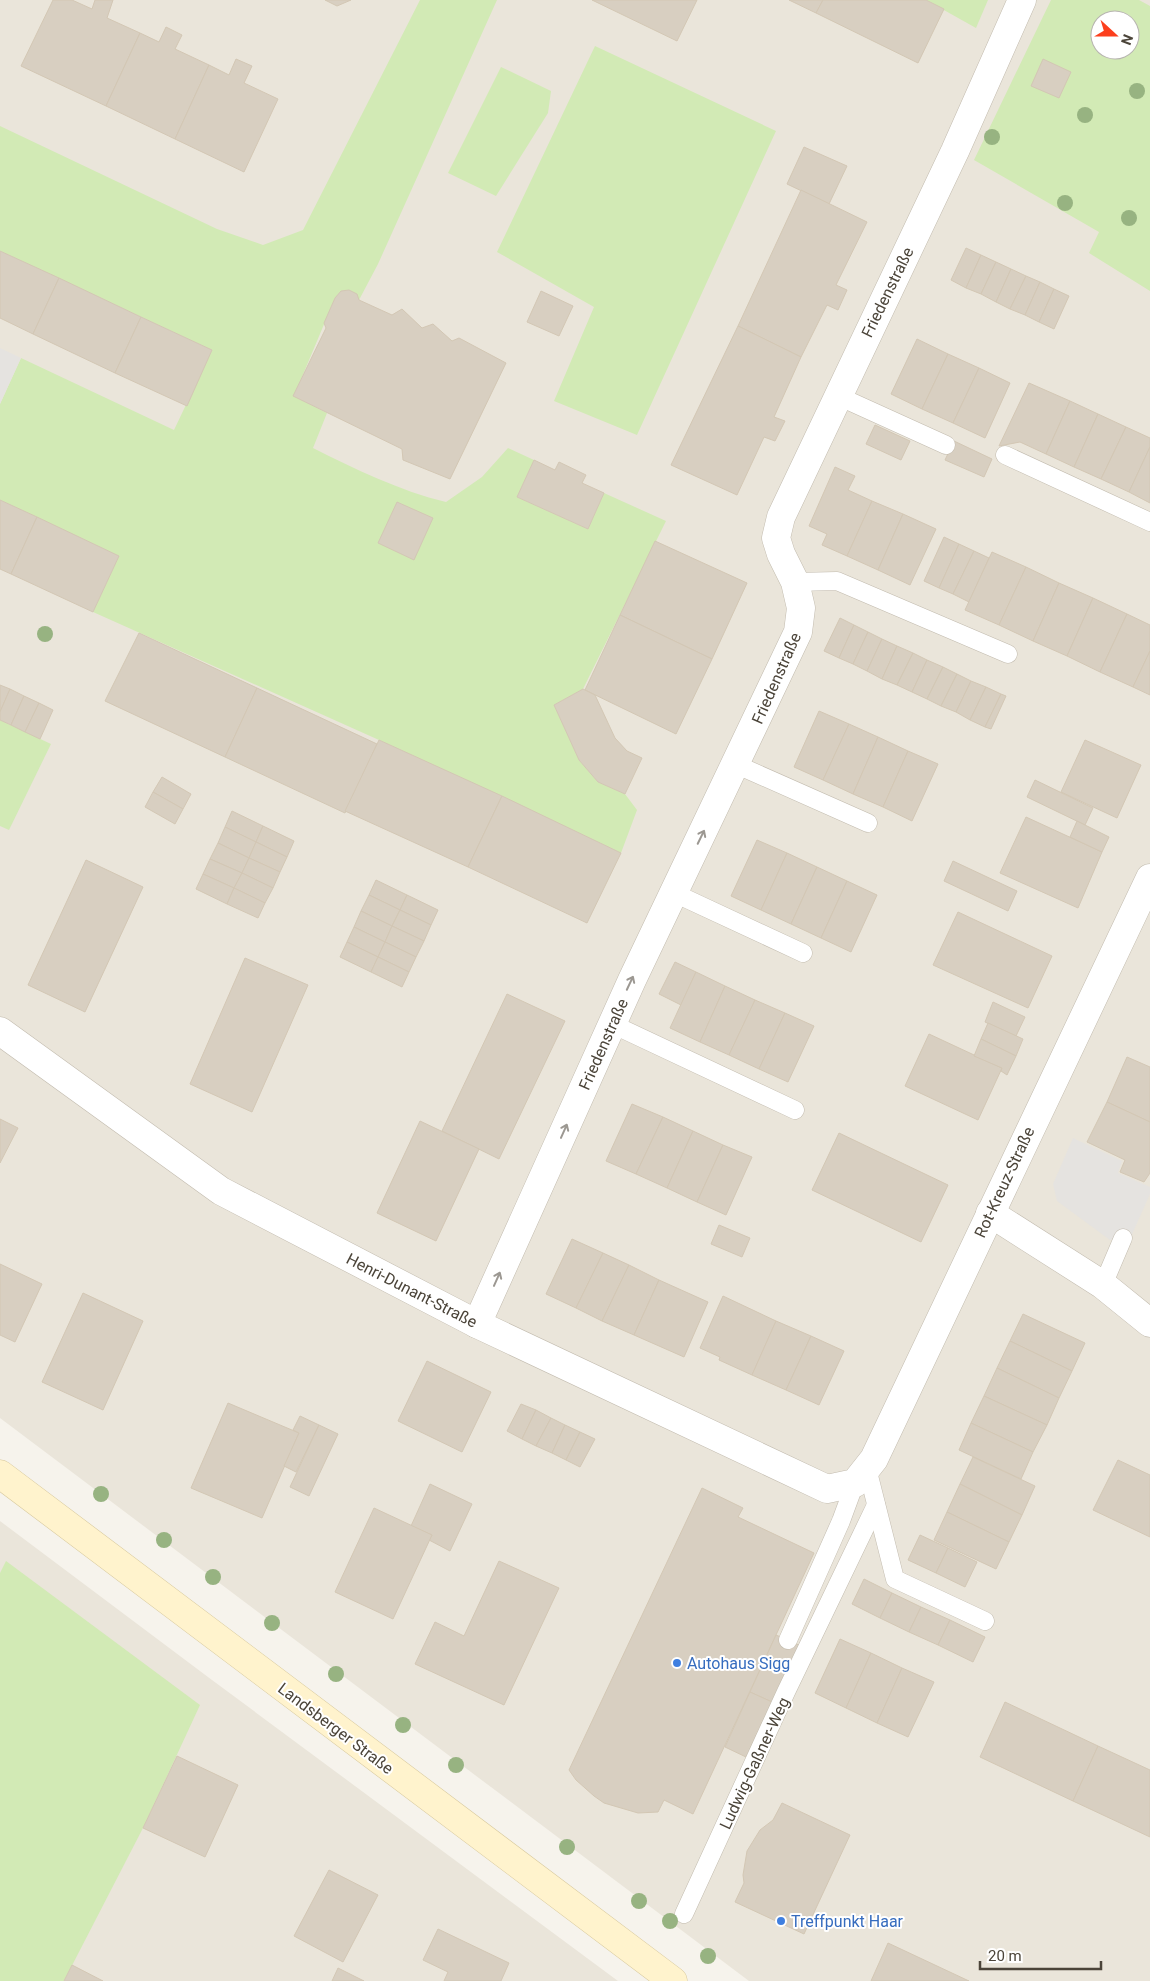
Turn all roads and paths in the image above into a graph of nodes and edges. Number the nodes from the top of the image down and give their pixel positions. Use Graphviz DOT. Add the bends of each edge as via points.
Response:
graph roads {
  1 [pos="1022,0"];
  2 [pos="838,396"];
  3 [pos="946,445"];
  4 [pos="1006,455"];
  5 [pos="1150,522"];
  6 [pos="795,582"];
  7 [pos="1008,654"];
  8 [pos="735,764"];
  9 [pos="868,823"];
  10 [pos="1150,878"];
  11 [pos="674,893"];
  12 [pos="803,953"];
  13 [pos="612,1024"];
  14 [pos="0,1031"];
  15 [pos="795,1110"];
  16 [pos="990,1214"];
  17 [pos="1123,1238"];
  18 [pos="1103,1286"];
  19 [pos="1150,1323"];
  20 [pos="477,1324"];
  21 [pos="0,1474"];
  22 [pos="861,1476"];
  23 [pos="876,1505"];
  24 [pos="985,1621"];
  25 [pos="788,1640"];
  26 [pos="684,1914"];
  27 [pos="673,1981"];
  1 -- 2 [label="street, Friedenstraße" via="955,151"];
  2 -- 3 [label="lane"];
  2 -- 6 [label="street, Friedenstraße" via="781,516 776,538 780,554"];
  4 -- 5 [label="lane"];
  6 -- 7 [label="lane" via="837,582"];
  6 -- 8 [label="street, Friedenstraße" via="801,608 798,632"];
  8 -- 9 [label="lane"];
  11 -- 8 [label="street, Friedenstraße, one-way"];
  10 -- 16 [label="street, Rot-Kreuz-Straße"];
  11 -- 12 [label="lane"];
  13 -- 11 [label="street, Friedenstraße, one-way"];
  13 -- 15 [label="lane"];
  20 -- 13 [label="street, Friedenstraße, one-way"];
  14 -- 20 [label="street, Henri-Dunant-Straße" via="221,1191"];
  16 -- 18 [label="street"];
  16 -- 22 [label="street, Rot-Kreuz-Straße" via="874,1459"];
  17 -- 18 [label="lane"];
  18 -- 19 [label="street"];
  20 -- 22 [label="street, Henri-Dunant-Straße" via="827,1489"];
  21 -- 27 [label="main road, Landsberger Straße"];
  22 -- 23 [label="lane"];
  22 -- 25 [label="lane"];
  23 -- 24 [label="lane" via="895,1578"];
  23 -- 26 [label="lane, Ludwig-Gaßner-Weg"];
}
